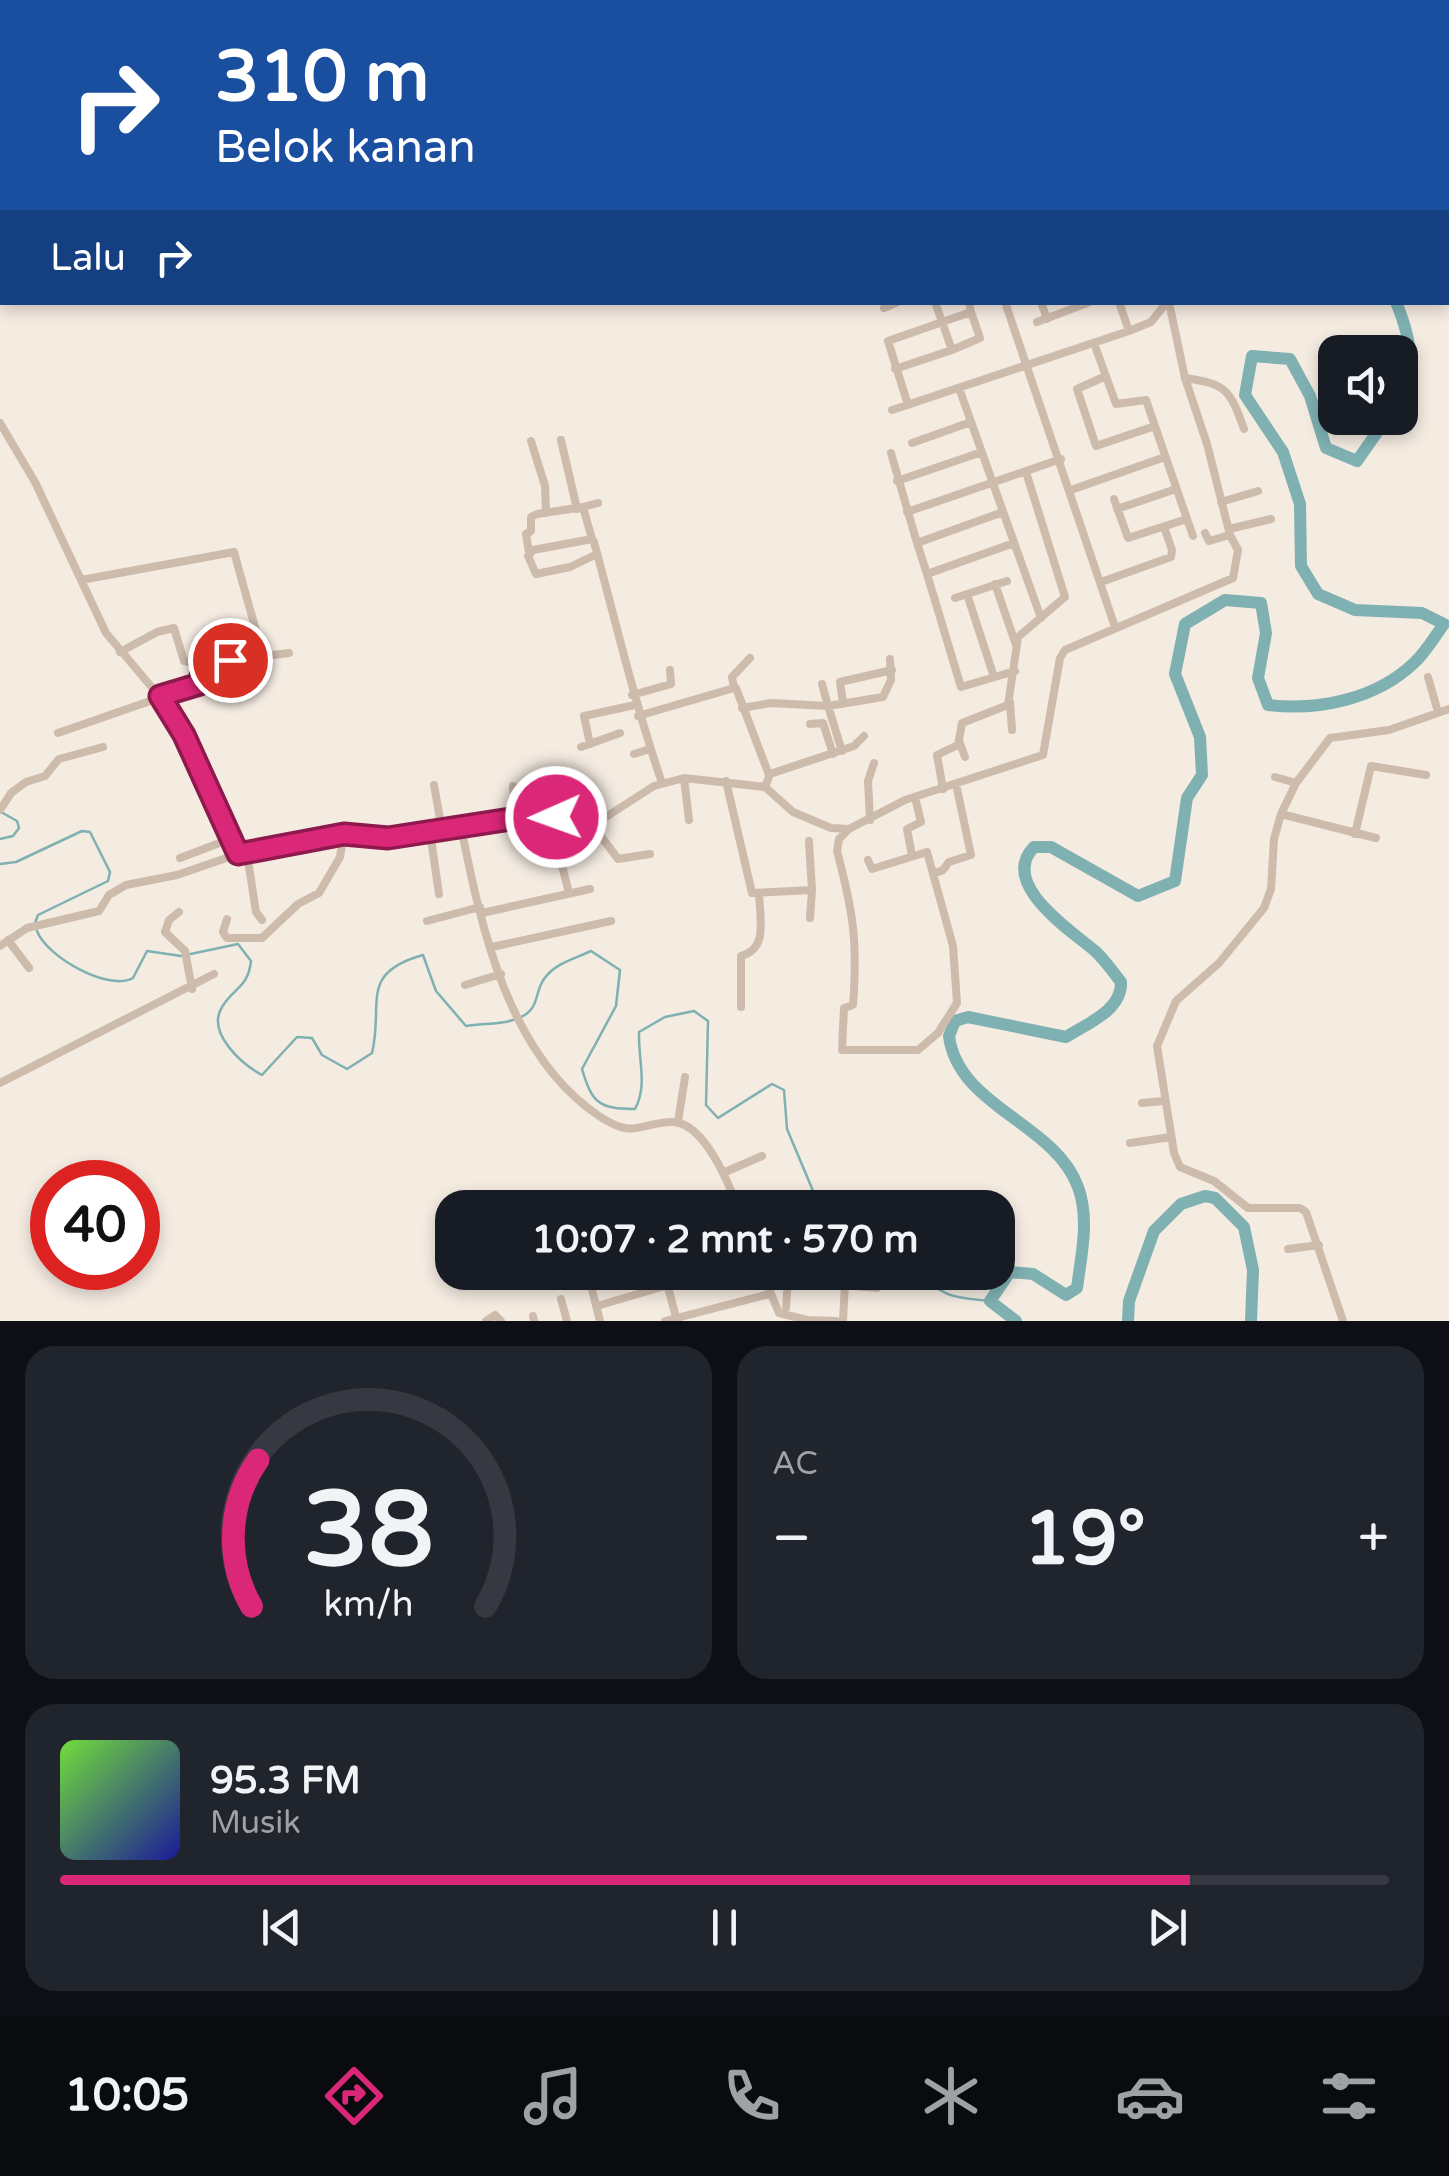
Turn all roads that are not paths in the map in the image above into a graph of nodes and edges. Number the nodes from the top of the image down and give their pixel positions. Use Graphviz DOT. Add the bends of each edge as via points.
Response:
graph roads {
  1 [pos="891,305"];
  2 [pos="936,305"];
  3 [pos="1006,305"];
  4 [pos="1041,305"];
  5 [pos="1082,305"];
  6 [pos="1120,305"];
  7 [pos="1165,305"];
  8 [pos="1169,305"];
  9 [pos="970,307"];
  10 [pos="884,308"];
  11 [pos="941,321"];
  12 [pos="1151,322"];
  13 [pos="1176,330"];
  14 [pos="1130,331"];
  15 [pos="1094,343"];
  16 [pos="952,350"];
  17 [pos="1027,366"];
  18 [pos="896,369"];
  19 [pos="1106,376"];
  20 [pos="1185,378"];
  21 [pos="959,388"];
  22 [pos="908,405"];
  23 [pos="892,410"];
  24 [pos="971,422"];
  25 [pos="0,423"];
  26 [pos="1155,426"];
  27 [pos="1244,429"];
  28 [pos="531,440"];
  29 [pos="562,440"];
  30 [pos="912,443"];
  31 [pos="982,452"];
  32 [pos="891,453"];
  33 [pos="1166,457"];
  34 [pos="1061,459"];
  35 [pos="1026,472"];
  36 [pos="897,481"];
  37 [pos="993,484"];
  38 [pos="1176,488"];
  39 [pos="1070,490"];
  40 [pos="1258,491"];
  41 [pos="1114,499"];
  42 [pos="1221,502"];
  43 [pos="598,503"];
  44 [pos="580,508"];
  45 [pos="1117,510"];
  46 [pos="546,512"];
  47 [pos="907,512"];
  48 [pos="1004,512"];
  49 [pos="1187,519"];
  50 [pos="1272,520"];
  51 [pos="1164,527"];
  52 [pos="1205,532"];
  53 [pos="1230,532"];
  54 [pos="1193,536"];
  55 [pos="592,539"];
  56 [pos="916,543"];
  57 [pos="1014,543"];
  58 [pos="529,552"];
  59 [pos="597,554"];
  60 [pos="1170,557"];
  61 [pos="1176,569"];
  62 [pos="927,574"];
  63 [pos="82,580"];
  64 [pos="1008,580"];
  65 [pos="1101,582"];
  66 [pos="995,584"];
  67 [pos="967,594"];
  68 [pos="955,598"];
  69 [pos="1041,618"];
  70 [pos="1116,627"];
  71 [pos="1016,645"];
  72 [pos="120,652"];
  73 [pos="289,654"];
  74 [pos="263,656"];
  75 [pos="750,658"];
  76 [pos="670,670"];
  77 [pos="1015,671"];
  78 [pos="201,676"];
  79 [pos="994,677"];
  80 [pos="1428,677"];
  81 [pos="822,684"];
  82 [pos="736,688"];
  83 [pos="160,696"];
  84 [pos="634,700"];
  85 [pos="1010,702"];
  86 [pos="844,703"];
  87 [pos="828,706"];
  88 [pos="742,708"];
  89 [pos="1449,709"];
  90 [pos="1438,712"];
  91 [pos="638,716"];
  92 [pos="1354,718"];
  93 [pos="810,724"];
  94 [pos="1012,730"];
  95 [pos="1358,732"];
  96 [pos="58,734"];
  97 [pos="620,734"];
  98 [pos="864,736"];
  99 [pos="960,743"];
  100 [pos="103,748"];
  101 [pos="650,749"];
  102 [pos="837,752"];
  103 [pos="634,754"];
  104 [pos="965,758"];
  105 [pos="874,763"];
  106 [pos="769,774"];
  107 [pos="1426,775"];
  108 [pos="1275,777"];
  109 [pos="684,778"];
  110 [pos="726,782"];
  111 [pos="1296,782"];
  112 [pos="662,783"];
  113 [pos="956,784"];
  114 [pos="434,785"];
  115 [pos="514,786"];
  116 [pos="765,787"];
  117 [pos="943,788"];
  118 [pos="915,796"];
  119 [pos="0,809"];
  120 [pos="1280,814"];
  121 [pos="516,817"];
  122 [pos="689,820"];
  123 [pos="870,820"];
  124 [pos="461,826"];
  125 [pos="594,827"];
  126 [pos="849,829"];
  127 [pos="442,830"];
  128 [pos="574,830"];
  129 [pos="430,832"];
  130 [pos="344,834"];
  131 [pos="1355,834"];
  132 [pos="1376,838"];
  133 [pos="230,839"];
  134 [pos="809,841"];
  135 [pos="243,854"];
  136 [pos="650,854"];
  137 [pos="912,856"];
  138 [pos="180,858"];
  139 [pos="868,860"];
  140 [pos="934,874"];
  141 [pos="590,889"];
  142 [pos="812,890"];
  143 [pos="759,893"];
  144 [pos="439,894"];
  145 [pos="570,894"];
  146 [pos="481,910"];
  147 [pos="179,912"];
  148 [pos="810,918"];
  149 [pos="227,919"];
  150 [pos="262,920"];
  151 [pos="610,921"];
  152 [pos="427,922"];
  153 [pos="4,943"];
  154 [pos="492,947"];
  155 [pos="29,968"];
  156 [pos="214,974"];
  157 [pos="501,974"];
  158 [pos="466,985"];
  159 [pos="192,989"];
  160 [pos="740,1007"];
  161 [pos="686,1078"];
  162 [pos="0,1083"];
  163 [pos="1164,1101"];
  164 [pos="1142,1103"];
  165 [pos="678,1122"];
  166 [pos="1171,1137"];
  167 [pos="1130,1143"];
  168 [pos="762,1156"];
  169 [pos="724,1172"];
  170 [pos="731,1190"];
  171 [pos="1319,1245"];
  172 [pos="1288,1249"];
  173 [pos="594,1290"];
  174 [pos="654,1290"];
  175 [pos="669,1290"];
  176 [pos="768,1290"];
  177 [pos="787,1290"];
  178 [pos="844,1290"];
  179 [pos="561,1299"];
  180 [pos="596,1306"];
  181 [pos="786,1308"];
  182 [pos="676,1319"];
  183 [pos="486,1321"];
  184 [pos="502,1321"];
  185 [pos="567,1321"];
  186 [pos="600,1321"];
  187 [pos="665,1321"];
  188 [pos="807,1321"];
  189 [pos="839,1321"];
  190 [pos="1343,1321"];
  1 -- 10 [label="street"];
  2 -- 11 [label="street"];
  3 -- 17 [label="street"];
  4 -- 5 [label="street" via="1042,320"];
  6 -- 14 [label="street"];
  7 -- 12 [label="street"];
  8 -- 13 [label="street"];
  9 -- 11 [label="street"];
  9 -- 16 [label="street" via="980,338"];
  11 -- 16 [label="street"];
  11 -- 18 [label="street" via="889,340"];
  12 -- 13 [label="street"];
  12 -- 14 [label="street"];
  13 -- 20 [label="street"];
  14 -- 15 [label="street"];
  15 -- 17 [label="street"];
  15 -- 19 [label="street"];
  16 -- 18 [label="street"];
  17 -- 21 [label="street"];
  17 -- 34 [label="street"];
  18 -- 22 [label="street"];
  19 -- 26 [label="street" via="1116,404 1144,398"];
  19 -- 26 [label="street" via="1076,389 1095,445"];
  20 -- 27 [label="street" via="1222,386"];
  20 -- 42 [label="street"];
  21 -- 22 [label="street"];
  21 -- 24 [label="street"];
  22 -- 23 [label="street"];
  24 -- 30 [label="street"];
  24 -- 31 [label="street"];
  25 -- 63 [label="street"];
  26 -- 33 [label="street"];
  28 -- 46 [label="street"];
  29 -- 44 [label="street"];
  31 -- 36 [label="street"];
  31 -- 37 [label="street"];
  32 -- 36 [label="street"];
  33 -- 38 [label="street"];
  33 -- 39 [label="street"];
  34 -- 35 [label="street"];
  34 -- 39 [label="street"];
  35 -- 37 [label="street"];
  35 -- 69 [label="street" via="1066,597"];
  36 -- 47 [label="street"];
  37 -- 47 [label="street"];
  37 -- 48 [label="street"];
  38 -- 45 [label="street"];
  38 -- 49 [label="street"];
  39 -- 65 [label="street"];
  40 -- 42 [label="street"];
  41 -- 45 [label="street"];
  42 -- 53 [label="street"];
  43 -- 44 [label="street"];
  44 -- 46 [label="street"];
  44 -- 55 [label="street"];
  45 -- 51 [label="street" via="1128,538"];
  46 -- 58 [label="street" via="532,516"];
  47 -- 56 [label="street"];
  48 -- 56 [label="street"];
  48 -- 57 [label="street"];
  49 -- 51 [label="street"];
  49 -- 54 [label="street"];
  50 -- 53 [label="street"];
  51 -- 60 [label="street"];
  52 -- 53 [label="street" via="1209,541"];
  53 -- 70 [label="street" via="1238,558 1230,582"];
  55 -- 58 [label="street"];
  55 -- 59 [label="street"];
  56 -- 62 [label="street"];
  57 -- 62 [label="street"];
  57 -- 69 [label="street"];
  58 -- 59 [label="street" via="534,574 570,568"];
  59 -- 84 [label="street"];
  60 -- 61 [label="street"];
  60 -- 65 [label="street"];
  62 -- 79 [label="street" via="961,687"];
  63 -- 72 [label="street"];
  63 -- 74 [label="street" via="234,552"];
  64 -- 66 [label="street"];
  65 -- 70 [label="street"];
  66 -- 67 [label="street"];
  66 -- 71 [label="street"];
  67 -- 68 [label="street"];
  67 -- 79 [label="street"];
  69 -- 71 [label="street"];
  70 -- 113 [label="street" via="1062,653 1043,755"];
  71 -- 77 [label="street"];
  72 -- 78 [label="street" via="174,628 184,662 198,665"];
  72 -- 83 [label="street"];
  73 -- 74 [label="street"];
  74 -- 78 [label="street" via="221,662 224,672"];
  75 -- 82 [label="street" via="732,677"];
  76 -- 84 [label="street" via="671,684"];
  77 -- 79 [label="street"];
  77 -- 85 [label="street"];
  78 -- 83 [label="street" via="200,684"];
  80 -- 90 [label="street"];
  81 -- 87 [label="street"];
  82 -- 88 [label="street"];
  82 -- 91 [label="street"];
  83 -- 96 [label="street"];
  83 -- 133 [label="street"];
  84 -- 91 [label="street"];
  84 -- 97 [label="street" via="584,716 585,746"];
  85 -- 94 [label="street"];
  85 -- 99 [label="street" via="962,723"];
  86 -- 86 [label="street" via="840,682 891,664 883,697"];
  86 -- 87 [label="street"];
  87 -- 88 [label="street"];
  87 -- 102 [label="street"];
  88 -- 106 [label="street"];
  89 -- 90 [label="street"];
  90 -- 95 [label="street" via="1389,730"];
  91 -- 101 [label="street"];
  92 -- 95 [label="street"];
  93 -- 102 [label="street" via="823,723"];
  95 -- 111 [label="street" via="1330,738"];
  98 -- 102 [label="street"];
  99 -- 104 [label="street"];
  99 -- 117 [label="street" via="935,758"];
  100 -- 119 [label="street" via="59,759 44,776 11,793"];
  101 -- 103 [label="street"];
  101 -- 112 [label="street"];
  102 -- 106 [label="street"];
  105 -- 123 [label="street"];
  106 -- 116 [label="street"];
  107 -- 131 [label="street" via="1371,766"];
  108 -- 111 [label="street"];
  109 -- 110 [label="street"];
  109 -- 112 [label="street"];
  109 -- 122 [label="street"];
  110 -- 116 [label="street"];
  110 -- 143 [label="street" via="750,892"];
  111 -- 120 [label="street"];
  112 -- 125 [label="street"];
  113 -- 117 [label="street"];
  113 -- 140 [label="street" via="970,857"];
  114 -- 127 [label="street"];
  115 -- 121 [label="street"];
  116 -- 126 [label="street" via="793,812"];
  117 -- 118 [label="street"];
  118 -- 123 [label="street"];
  118 -- 137 [label="street" via="921,822 907,828"];
  120 -- 131 [label="street"];
  120 -- 163 [label="street" via="1264,908 1219,963 1176,1001 1158,1038"];
  121 -- 124 [label="street"];
  121 -- 128 [label="street" via="549,814"];
  123 -- 126 [label="street"];
  124 -- 127 [label="street"];
  124 -- 146 [label="street"];
  125 -- 128 [label="street"];
  125 -- 136 [label="street" via="618,859"];
  126 -- 140 [label="street" via="837,846 857,949 853,1004 844,1008 844,1052 918,1050 938,1034 957,1003 953,946"];
  127 -- 129 [label="street"];
  128 -- 145 [label="street" via="558,850"];
  129 -- 130 [label="street" via="388,838"];
  129 -- 144 [label="street"];
  130 -- 135 [label="street"];
  130 -- 149 [label="street" via="340,857 319,893 262,938 227,938"];
  131 -- 132 [label="street"];
  133 -- 135 [label="street"];
  133 -- 138 [label="street"];
  134 -- 142 [label="street"];
  135 -- 150 [label="street"];
  135 -- 153 [label="street" via="126,885 99,911"];
  137 -- 139 [label="street" via="874,869"];
  137 -- 140 [label="street" via="927,852"];
  141 -- 145 [label="street"];
  142 -- 143 [label="street"];
  142 -- 148 [label="street"];
  143 -- 160 [label="street" via="760,944 740,956"];
  145 -- 146 [label="street"];
  146 -- 152 [label="street"];
  146 -- 154 [label="street"];
  147 -- 159 [label="street" via="164,932 186,956"];
  151 -- 154 [label="street"];
  153 -- 155 [label="street"];
  154 -- 157 [label="street"];
  156 -- 159 [label="street"];
  157 -- 158 [label="street"];
  157 -- 165 [label="street" via="522,1028 568,1090 610,1123 634,1131"];
  159 -- 162 [label="street"];
  161 -- 165 [label="street"];
  163 -- 164 [label="street"];
  163 -- 166 [label="street"];
  165 -- 169 [label="street"];
  166 -- 167 [label="street"];
  166 -- 171 [label="street" via="1180,1167 1241,1204 1304,1209"];
  168 -- 169 [label="street"];
  169 -- 170 [label="street"];
  171 -- 172 [label="street"];
  171 -- 190 [label="street"];
  173 -- 180 [label="street"];
  174 -- 180 [label="street"];
  175 -- 182 [label="street"];
  176 -- 182 [label="street"];
  176 -- 188 [label="street" via="779,1313"];
  177 -- 181 [label="street"];
  178 -- 189 [label="street"];
  179 -- 185 [label="street"];
  180 -- 186 [label="street"];
  182 -- 187 [label="street"];
  183 -- 184 [label="street" via="495,1315"];
  188 -- 189 [label="street"];
}
